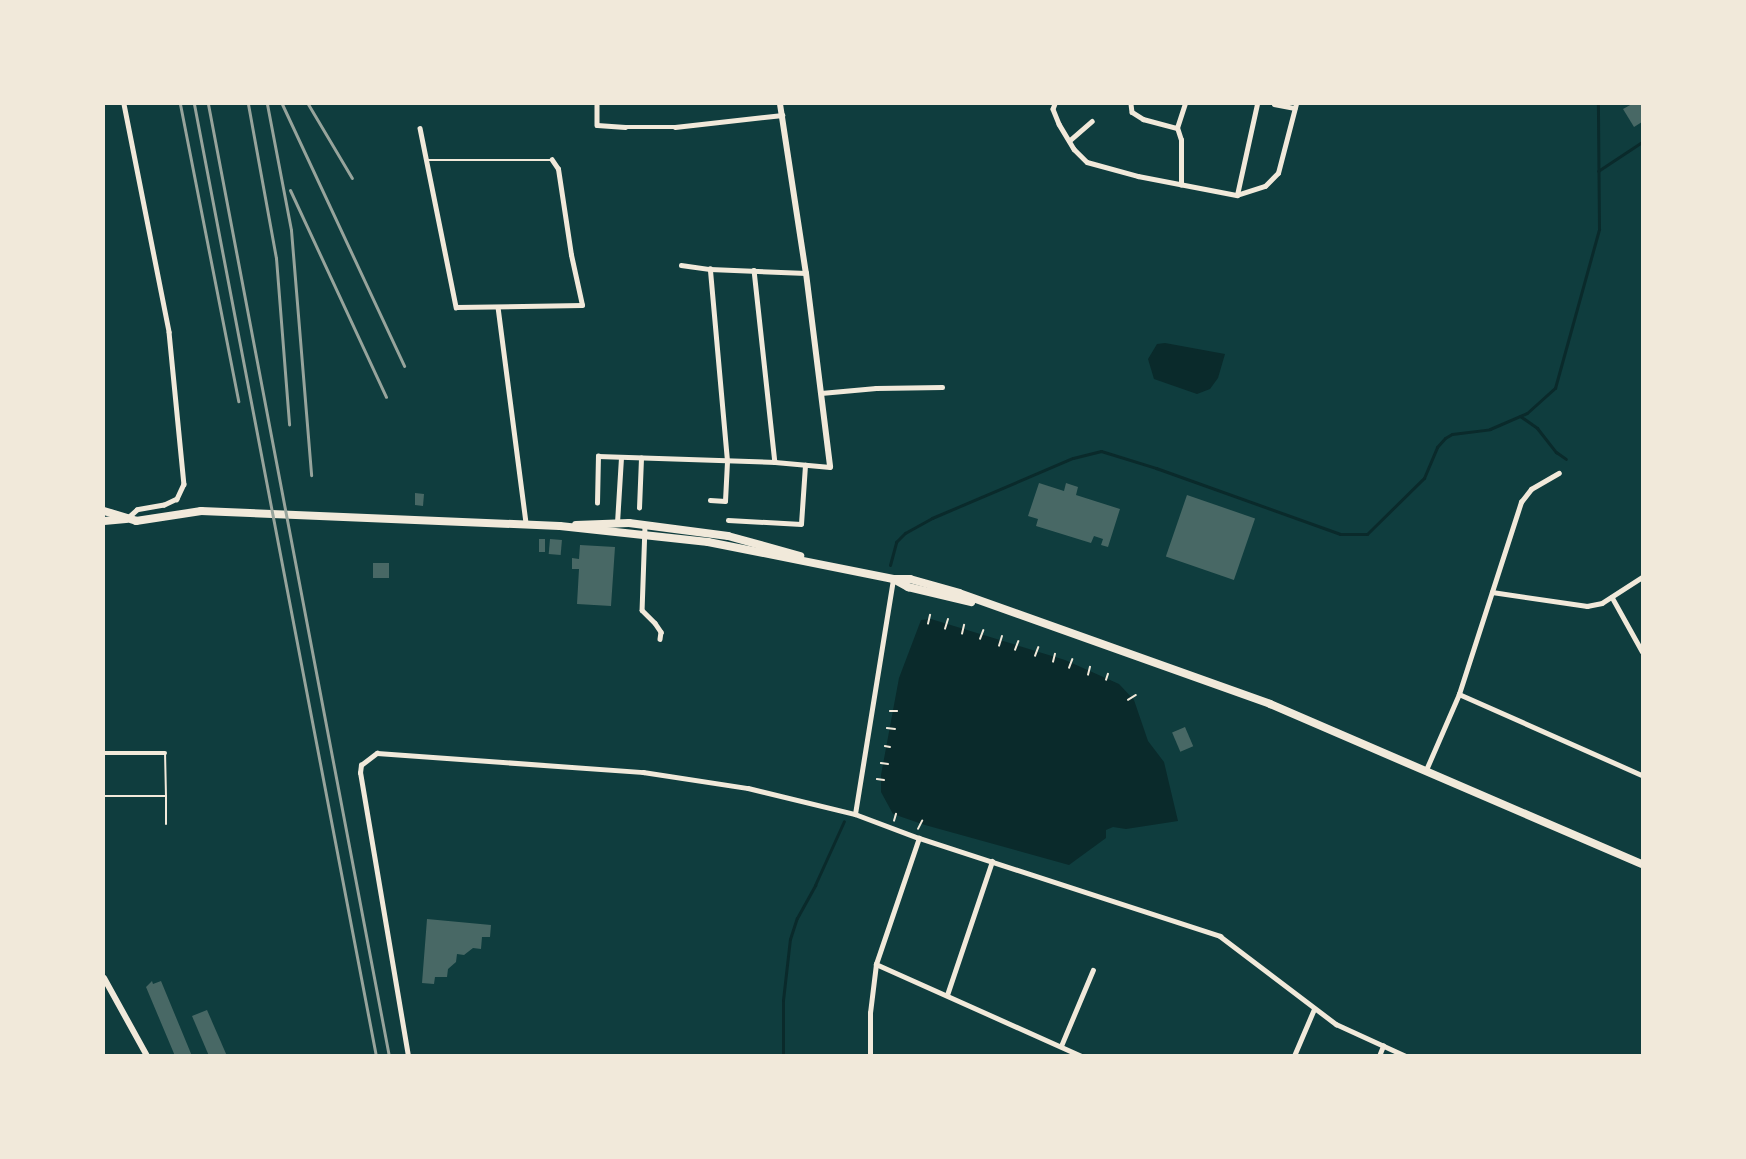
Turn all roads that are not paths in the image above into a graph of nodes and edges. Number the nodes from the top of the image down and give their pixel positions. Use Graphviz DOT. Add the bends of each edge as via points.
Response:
graph roads {
  1 [pos="124,104"];
  2 [pos="597,104"];
  3 [pos="780,104"];
  4 [pos="1054,104"];
  5 [pos="1131,104"];
  6 [pos="1185,104"];
  7 [pos="1257,104"];
  8 [pos="1274,104"];
  9 [pos="1296,106"];
  10 [pos="782,115"];
  11 [pos="1092,121"];
  12 [pos="1177,128"];
  13 [pos="420,129"];
  14 [pos="1069,141"];
  15 [pos="426,160"];
  16 [pos="552,160"];
  17 [pos="1181,185"];
  18 [pos="1236,195"];
  19 [pos="681,265"];
  20 [pos="710,269"];
  21 [pos="754,270"];
  22 [pos="806,273"];
  23 [pos="498,307"];
  24 [pos="942,387"];
  25 [pos="821,393"];
  26 [pos="621,458"];
  27 [pos="641,458"];
  28 [pos="727,461"];
  29 [pos="775,462"];
  30 [pos="805,465"];
  31 [pos="830,467"];
  32 [pos="1559,473"];
  33 [pos="710,500"];
  34 [pos="597,503"];
  35 [pos="639,508"];
  36 [pos="104,511"];
  37 [pos="127,519"];
  38 [pos="728,520"];
  39 [pos="104,521"];
  40 [pos="617,523"];
  41 [pos="526,525"];
  42 [pos="560,526"];
  43 [pos="645,530"];
  44 [pos="1642,577"];
  45 [pos="893,579"];
  46 [pos="1492,592"];
  47 [pos="1612,597"];
  48 [pos="660,639"];
  49 [pos="1642,651"];
  50 [pos="1459,694"];
  51 [pos="104,753"];
  52 [pos="165,753"];
  53 [pos="1426,770"];
  54 [pos="1642,775"];
  55 [pos="104,796"];
  56 [pos="166,796"];
  57 [pos="855,814"];
  58 [pos="166,824"];
  59 [pos="919,838"];
  60 [pos="992,861"];
  61 [pos="1642,864"];
  62 [pos="876,964"];
  63 [pos="1093,970"];
  64 [pos="104,978"];
  65 [pos="947,995"];
  66 [pos="1314,1009"];
  67 [pos="1061,1046"];
  68 [pos="1383,1046"];
  69 [pos="147,1056"];
  70 [pos="408,1056"];
  71 [pos="870,1056"];
  72 [pos="1082,1056"];
  73 [pos="1294,1056"];
  74 [pos="1379,1056"];
  75 [pos="1406,1056"];
  1 -- 37 [label="street" via="168,332 184,484 177,499 137,510"];
  2 -- 10 [label="street" via="597,125 625,127 675,127"];
  3 -- 10 [label="street"];
  4 -- 14 [label="street"];
  5 -- 12 [label="street" via="1132,112 1158,125"];
  6 -- 12 [label="street"];
  7 -- 18 [label="street"];
  8 -- 9 [label="street"];
  9 -- 18 [label="street" via="1278,173 1265,186"];
  10 -- 22 [label="street"];
  11 -- 14 [label="street"];
  12 -- 17 [label="street" via="1181,140"];
  13 -- 15 [label="street"];
  14 -- 17 [label="street" via="1087,162"];
  15 -- 16 [label="lane"];
  15 -- 23 [label="street" via="456,307"];
  16 -- 23 [label="street" via="558,169 582,305"];
  17 -- 18 [label="street"];
  19 -- 20 [label="street"];
  20 -- 21 [label="street"];
  20 -- 28 [label="street"];
  21 -- 22 [label="street"];
  21 -- 29 [label="street"];
  22 -- 25 [label="street"];
  23 -- 41 [label="street"];
  24 -- 25 [label="street"];
  25 -- 31 [label="street"];
  26 -- 27 [label="street"];
  26 -- 34 [label="street" via="598,456"];
  26 -- 40 [label="street"];
  27 -- 28 [label="street"];
  27 -- 35 [label="street"];
  28 -- 29 [label="street"];
  28 -- 33 [label="street" via="725,501"];
  29 -- 30 [label="street"];
  30 -- 31 [label="street"];
  30 -- 38 [label="street" via="801,524"];
  32 -- 46 [label="street" via="1531,489 1521,502"];
  36 -- 37 [label="main road"];
  37 -- 39 [label="main road"];
  37 -- 41 [label="main road" via="146,521 201,511"];
  40 -- 42 [label="main road"];
  40 -- 43 [label="main road"];
  41 -- 42 [label="main road"];
  42 -- 43 [label="main road"];
  43 -- 45 [label="main road" via="728,536"];
  43 -- 48 [label="street" via="642,610 655,623"];
  44 -- 47 [label="street"];
  45 -- 53 [label="main road" via="908,587 985,604 1270,704"];
  45 -- 57 [label="street"];
  46 -- 47 [label="street" via="1587,606"];
  46 -- 50 [label="street"];
  47 -- 49 [label="street"];
  50 -- 53 [label="street"];
  50 -- 54 [label="street"];
  51 -- 52 [label="street"];
  52 -- 56 [label="lane"];
  53 -- 61 [label="main road"];
  55 -- 56 [label="lane"];
  56 -- 58 [label="lane"];
  57 -- 59 [label="street"];
  57 -- 70 [label="street" via="748,788 643,772 377,753 361,765"];
  59 -- 60 [label="street"];
  59 -- 62 [label="street"];
  60 -- 65 [label="street"];
  60 -- 66 [label="street" via="1220,936"];
  62 -- 65 [label="street"];
  62 -- 71 [label="street"];
  63 -- 67 [label="street"];
  64 -- 69 [label="street"];
  65 -- 67 [label="street"];
  66 -- 68 [label="street"];
  66 -- 73 [label="street"];
  67 -- 72 [label="street"];
  68 -- 74 [label="street"];
  68 -- 75 [label="street"];
}
